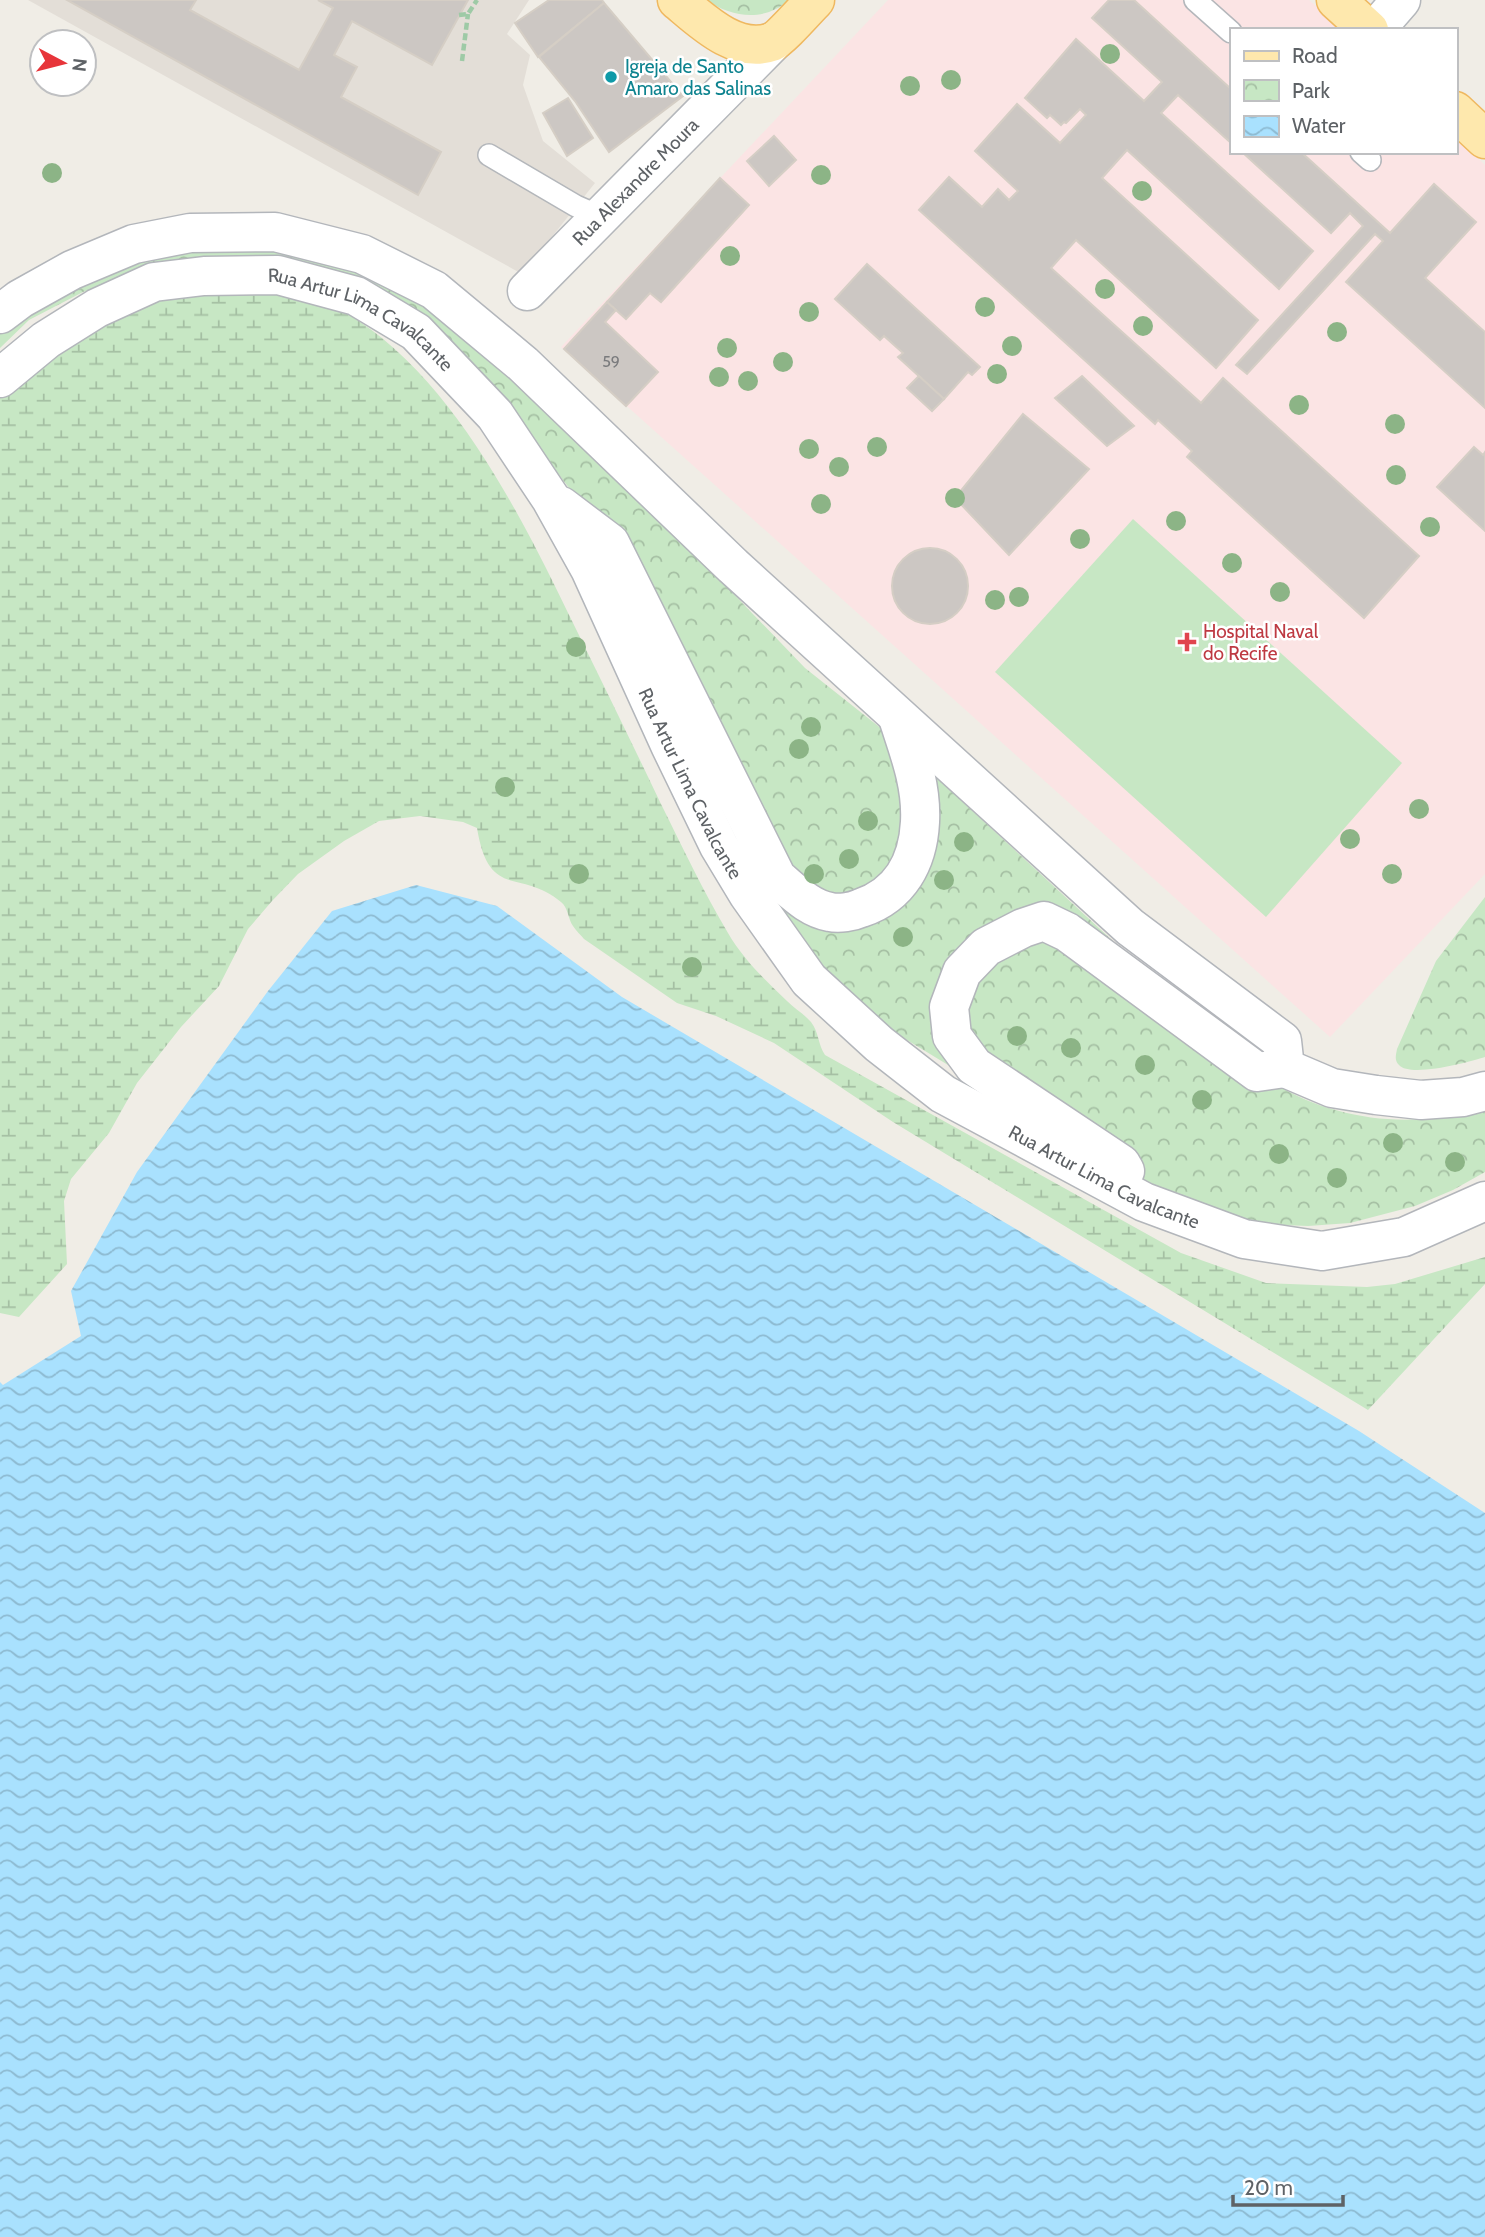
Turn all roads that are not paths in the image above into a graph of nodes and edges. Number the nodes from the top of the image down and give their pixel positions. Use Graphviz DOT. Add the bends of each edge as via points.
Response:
graph roads {
  1 [pos="677,0"];
  2 [pos="814,0"];
  3 [pos="1195,0"];
  4 [pos="1401,0"];
  5 [pos="1352,20"];
  6 [pos="1230,31"];
  7 [pos="774,41"];
  8 [pos="1457,113"];
  9 [pos="1485,139"];
  10 [pos="489,155"];
  11 [pos="601,217"];
  12 [pos="527,291"];
  13 [pos="0,314"];
  14 [pos="0,378"];
  15 [pos="551,499"];
  16 [pos="898,718"];
  17 [pos="1285,1068"];
  18 [pos="1485,1091"];
  19 [pos="1485,1201"];
  20 [pos="1144,1202"];
  1 -- 7 [label="main road" via="714,31 741,42"];
  2 -- 7 [label="main road"];
  3 -- 6 [label="lane"];
  4 -- 5 [label="main road"];
  7 -- 11 [label="main road, Rua Alexandre Moura"];
  8 -- 9 [label="main road"];
  10 -- 11 [label="lane"];
  11 -- 12 [label="main road, Rua Alexandre Moura"];
  13 -- 16 [label="main road" via="72,270 134,244 190,233 275,232 362,254 434,290 523,364"];
  14 -- 15 [label="main road, Rua Artur Lima Cavalcante" via="97,307 154,282 278,275 356,296 416,332 495,415"];
  15 -- 16 [label="main road" via="610,543 776,878 811,906 832,913 873,904 892,892 910,868 918,845 918,779"];
  15 -- 20 [label="main road, Rua Artur Lima Cavalcante" via="590,569 719,846 809,980 943,1094"];
  16 -- 17 [label="main road" via="1130,927 1282,1041"];
  17 -- 18 [label="main road" via="1332,1088 1376,1095 1421,1100"];
  17 -- 20 [label="main road" via="1257,1072 1067,932 1044,921 986,947 962,972 949,1007 952,1036 974,1066 1121,1164"];
  19 -- 20 [label="main road, Rua Artur Lima Cavalcante" via="1404,1237 1322,1251 1244,1240"];
}
